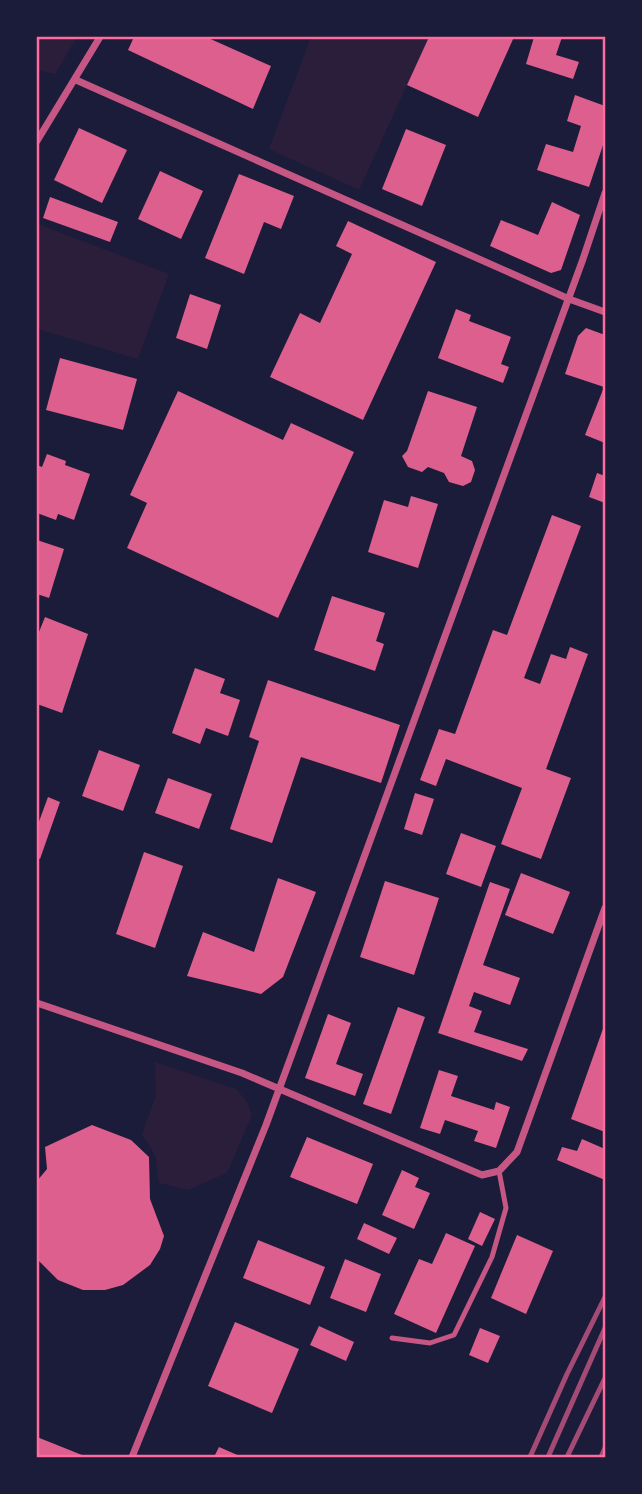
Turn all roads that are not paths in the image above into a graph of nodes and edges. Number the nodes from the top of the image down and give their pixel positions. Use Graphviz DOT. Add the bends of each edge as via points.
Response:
graph roads {
  1 [pos="100,37"];
  2 [pos="76,80"];
  3 [pos="37,141"];
  4 [pos="605,193"];
  5 [pos="569,299"];
  6 [pos="605,312"];
  7 [pos="605,908"];
  8 [pos="37,1003"];
  9 [pos="279,1089"];
  10 [pos="499,1171"];
  11 [pos="392,1338"];
  12 [pos="132,1457"];
  1 -- 2 [label="street"];
  2 -- 3 [label="street"];
  2 -- 5 [label="street"];
  4 -- 5 [label="street"];
  5 -- 6 [label="street"];
  5 -- 9 [label="street"];
  7 -- 10 [label="street" via="517,1152"];
  8 -- 9 [label="street"];
  9 -- 10 [label="street" via="482,1175"];
  9 -- 12 [label="street"];
  10 -- 11 [label="lane" via="506,1208 492,1256 454,1335 430,1343"];
}
